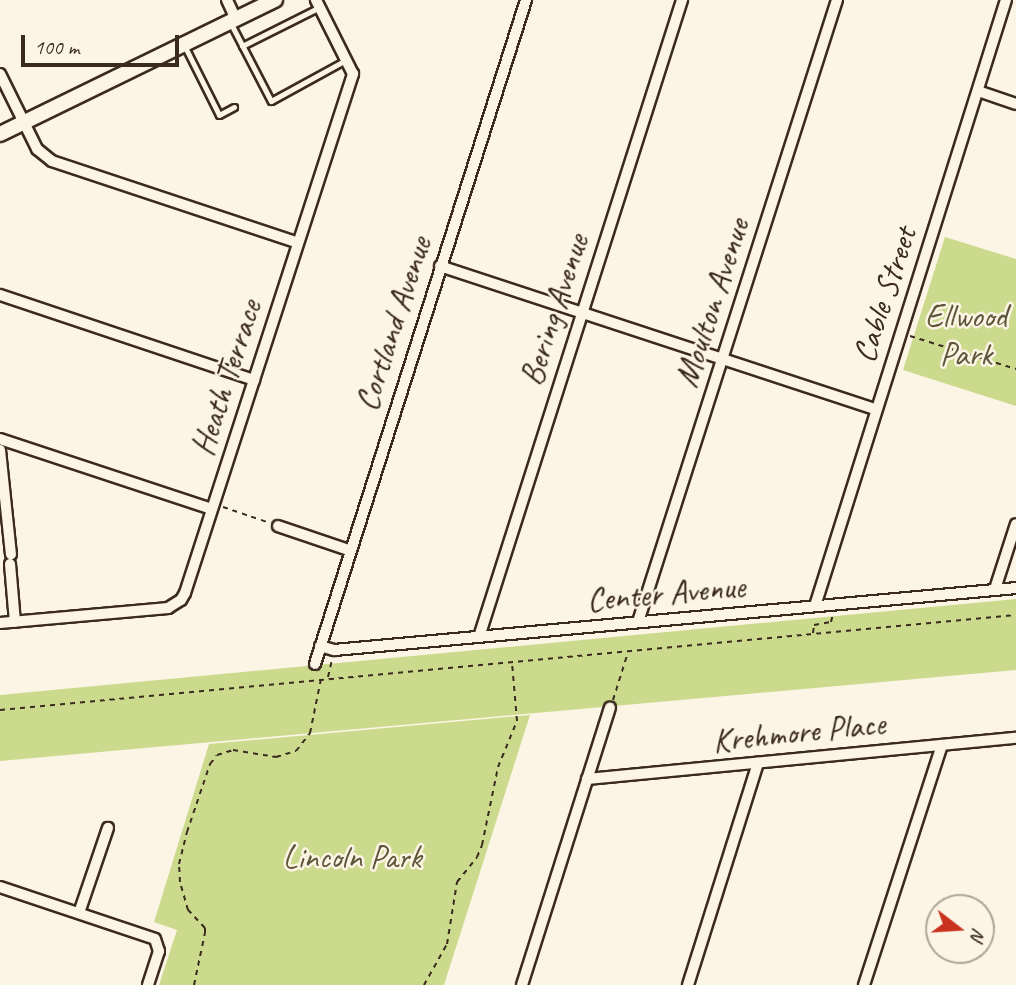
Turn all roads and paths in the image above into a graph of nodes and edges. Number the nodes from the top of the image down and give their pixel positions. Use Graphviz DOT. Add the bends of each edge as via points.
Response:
graph roads {
  1 [pos="227,0"];
  2 [pos="526,0"];
  3 [pos="682,0"];
  4 [pos="837,0"];
  5 [pos="1006,0"];
  6 [pos="272,1"];
  7 [pos="318,4"];
  8 [pos="233,21"];
  9 [pos="184,45"];
  10 [pos="242,46"];
  11 [pos="346,60"];
  12 [pos="0,74"];
  13 [pos="978,91"];
  14 [pos="1016,104"];
  15 [pos="234,107"];
  16 [pos="24,123"];
  17 [pos="0,134"];
  18 [pos="298,243"];
  19 [pos="440,266"];
  20 [pos="0,295"];
  21 [pos="582,313"];
  22 [pos="908,336"];
  23 [pos="722,359"];
  24 [pos="1016,369"];
  25 [pos="254,380"];
  26 [pos="876,409"];
  27 [pos="1,442"];
  28 [pos="213,507"];
  29 [pos="1016,524"];
  30 [pos="278,526"];
  31 [pos="349,550"];
  32 [pos="1016,588"];
  33 [pos="995,589"];
  34 [pos="816,606"];
  35 [pos="832,611"];
  36 [pos="1016,615"];
  37 [pos="15,622"];
  38 [pos="638,622"];
  39 [pos="0,623"];
  40 [pos="813,634"];
  41 [pos="479,637"];
  42 [pos="320,646"];
  43 [pos="629,651"];
  44 [pos="333,656"];
  45 [pos="512,662"];
  46 [pos="315,664"];
  47 [pos="327,678"];
  48 [pos="321,679"];
  49 [pos="610,708"];
  50 [pos="0,710"];
  51 [pos="1016,738"];
  52 [pos="942,745"];
  53 [pos="758,763"];
  54 [pos="587,779"];
  55 [pos="108,828"];
  56 [pos="0,887"];
  57 [pos="79,913"];
  58 [pos="148,985"];
  59 [pos="194,985"];
  60 [pos="424,985"];
  61 [pos="522,985"];
  62 [pos="688,985"];
  63 [pos="864,985"];
  1 -- 8 [label="street"];
  2 -- 19 [label="street, Cortland Avenue"];
  3 -- 21 [label="street, Bering Avenue"];
  4 -- 23 [label="street, Moulton Avenue"];
  5 -- 13 [label="street, Cable Street"];
  6 -- 8 [label="street"];
  7 -- 10 [label="lane"];
  7 -- 11 [label="street, Heath Terrace"];
  8 -- 9 [label="street"];
  8 -- 10 [label="lane"];
  9 -- 15 [label="lane" via="219,115"];
  9 -- 16 [label="street"];
  10 -- 11 [label="lane" via="271,102"];
  11 -- 18 [label="street, Heath Terrace" via="353,74"];
  12 -- 16 [label="street"];
  13 -- 14 [label="street"];
  13 -- 26 [label="street, Cable Street"];
  16 -- 17 [label="street"];
  16 -- 18 [label="street" via="37,149 52,161"];
  18 -- 25 [label="street, Heath Terrace"];
  19 -- 21 [label="street"];
  19 -- 31 [label="street, Cortland Avenue"];
  20 -- 25 [label="street"];
  21 -- 23 [label="street"];
  21 -- 41 [label="street, Bering Avenue"];
  22 -- 24 [label="path"];
  23 -- 26 [label="street"];
  23 -- 38 [label="street, Moulton Avenue"];
  25 -- 28 [label="street, Heath Terrace"];
  26 -- 34 [label="street, Cable Street"];
  27 -- 28 [label="street"];
  27 -- 37 [label="street"];
  28 -- 30 [label="path"];
  28 -- 37 [label="street, Heath Terrace" via="185,593 175,606"];
  29 -- 33 [label="street"];
  30 -- 31 [label="street"];
  31 -- 42 [label="street, Cortland Avenue"];
  32 -- 33 [label="street, Center Avenue"];
  33 -- 34 [label="street, Center Avenue"];
  34 -- 38 [label="street, Center Avenue"];
  35 -- 40 [label="path" via="831,622 814,625"];
  36 -- 40 [label="path"];
  37 -- 39 [label="street, Heath Terrace"];
  38 -- 41 [label="street, Center Avenue"];
  40 -- 43 [label="path"];
  41 -- 42 [label="street, Center Avenue" via="334,650"];
  42 -- 46 [label="street, Cortland Avenue"];
  43 -- 45 [label="path"];
  43 -- 49 [label="path"];
  44 -- 47 [label="path"];
  45 -- 47 [label="path"];
  45 -- 60 [label="path" via="517,720 498,766 482,845 457,882 447,944"];
  47 -- 48 [label="path"];
  48 -- 50 [label="path"];
  48 -- 59 [label="path" via="310,733 296,751 276,757 233,750 217,755 210,764 179,864 188,910 205,928"];
  49 -- 54 [label="street"];
  51 -- 52 [label="street, Krehmore Place"];
  52 -- 53 [label="street, Krehmore Place"];
  52 -- 63 [label="street"];
  53 -- 54 [label="street, Krehmore Place"];
  53 -- 62 [label="street"];
  54 -- 61 [label="street"];
  55 -- 57 [label="street"];
  56 -- 57 [label="street"];
  57 -- 58 [label="street" via="148,935 159,944"];
}
